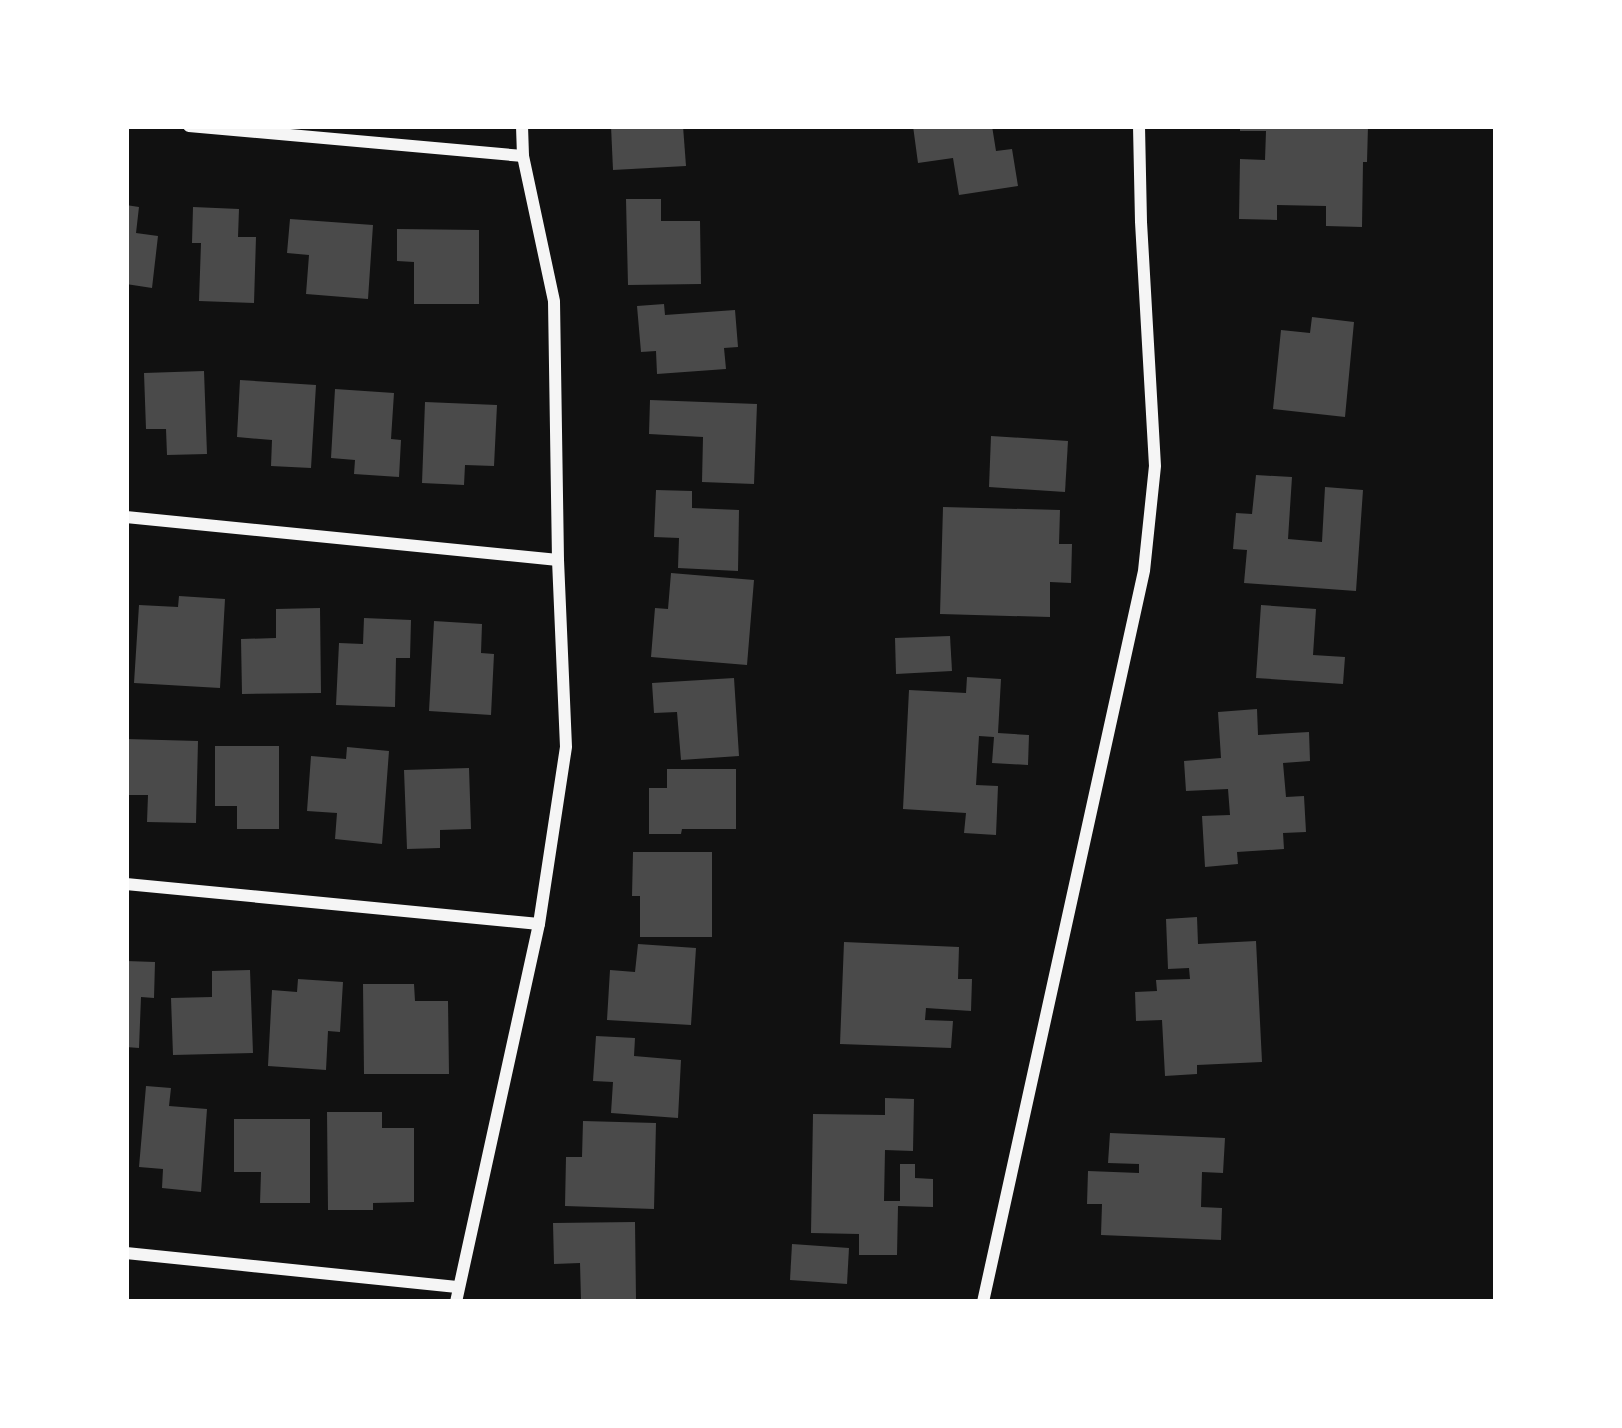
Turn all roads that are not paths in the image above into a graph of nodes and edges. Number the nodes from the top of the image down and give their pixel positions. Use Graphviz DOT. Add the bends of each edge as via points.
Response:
graph roads {
  1 [pos="189,126"];
  2 [pos="522,126"];
  3 [pos="1139,126"];
  4 [pos="523,156"];
  5 [pos="126,517"];
  6 [pos="559,560"];
  7 [pos="126,884"];
  8 [pos="539,924"];
  9 [pos="126,1253"];
  10 [pos="457,1294"];
  11 [pos="983,1302"];
  1 -- 4 [label="street"];
  2 -- 4 [label="street"];
  3 -- 11 [label="street" via="1155,466 1144,571"];
  4 -- 6 [label="street" via="554,301"];
  5 -- 6 [label="street"];
  6 -- 8 [label="street" via="566,747"];
  7 -- 8 [label="street"];
  8 -- 10 [label="street"];
  9 -- 10 [label="street"];
}
